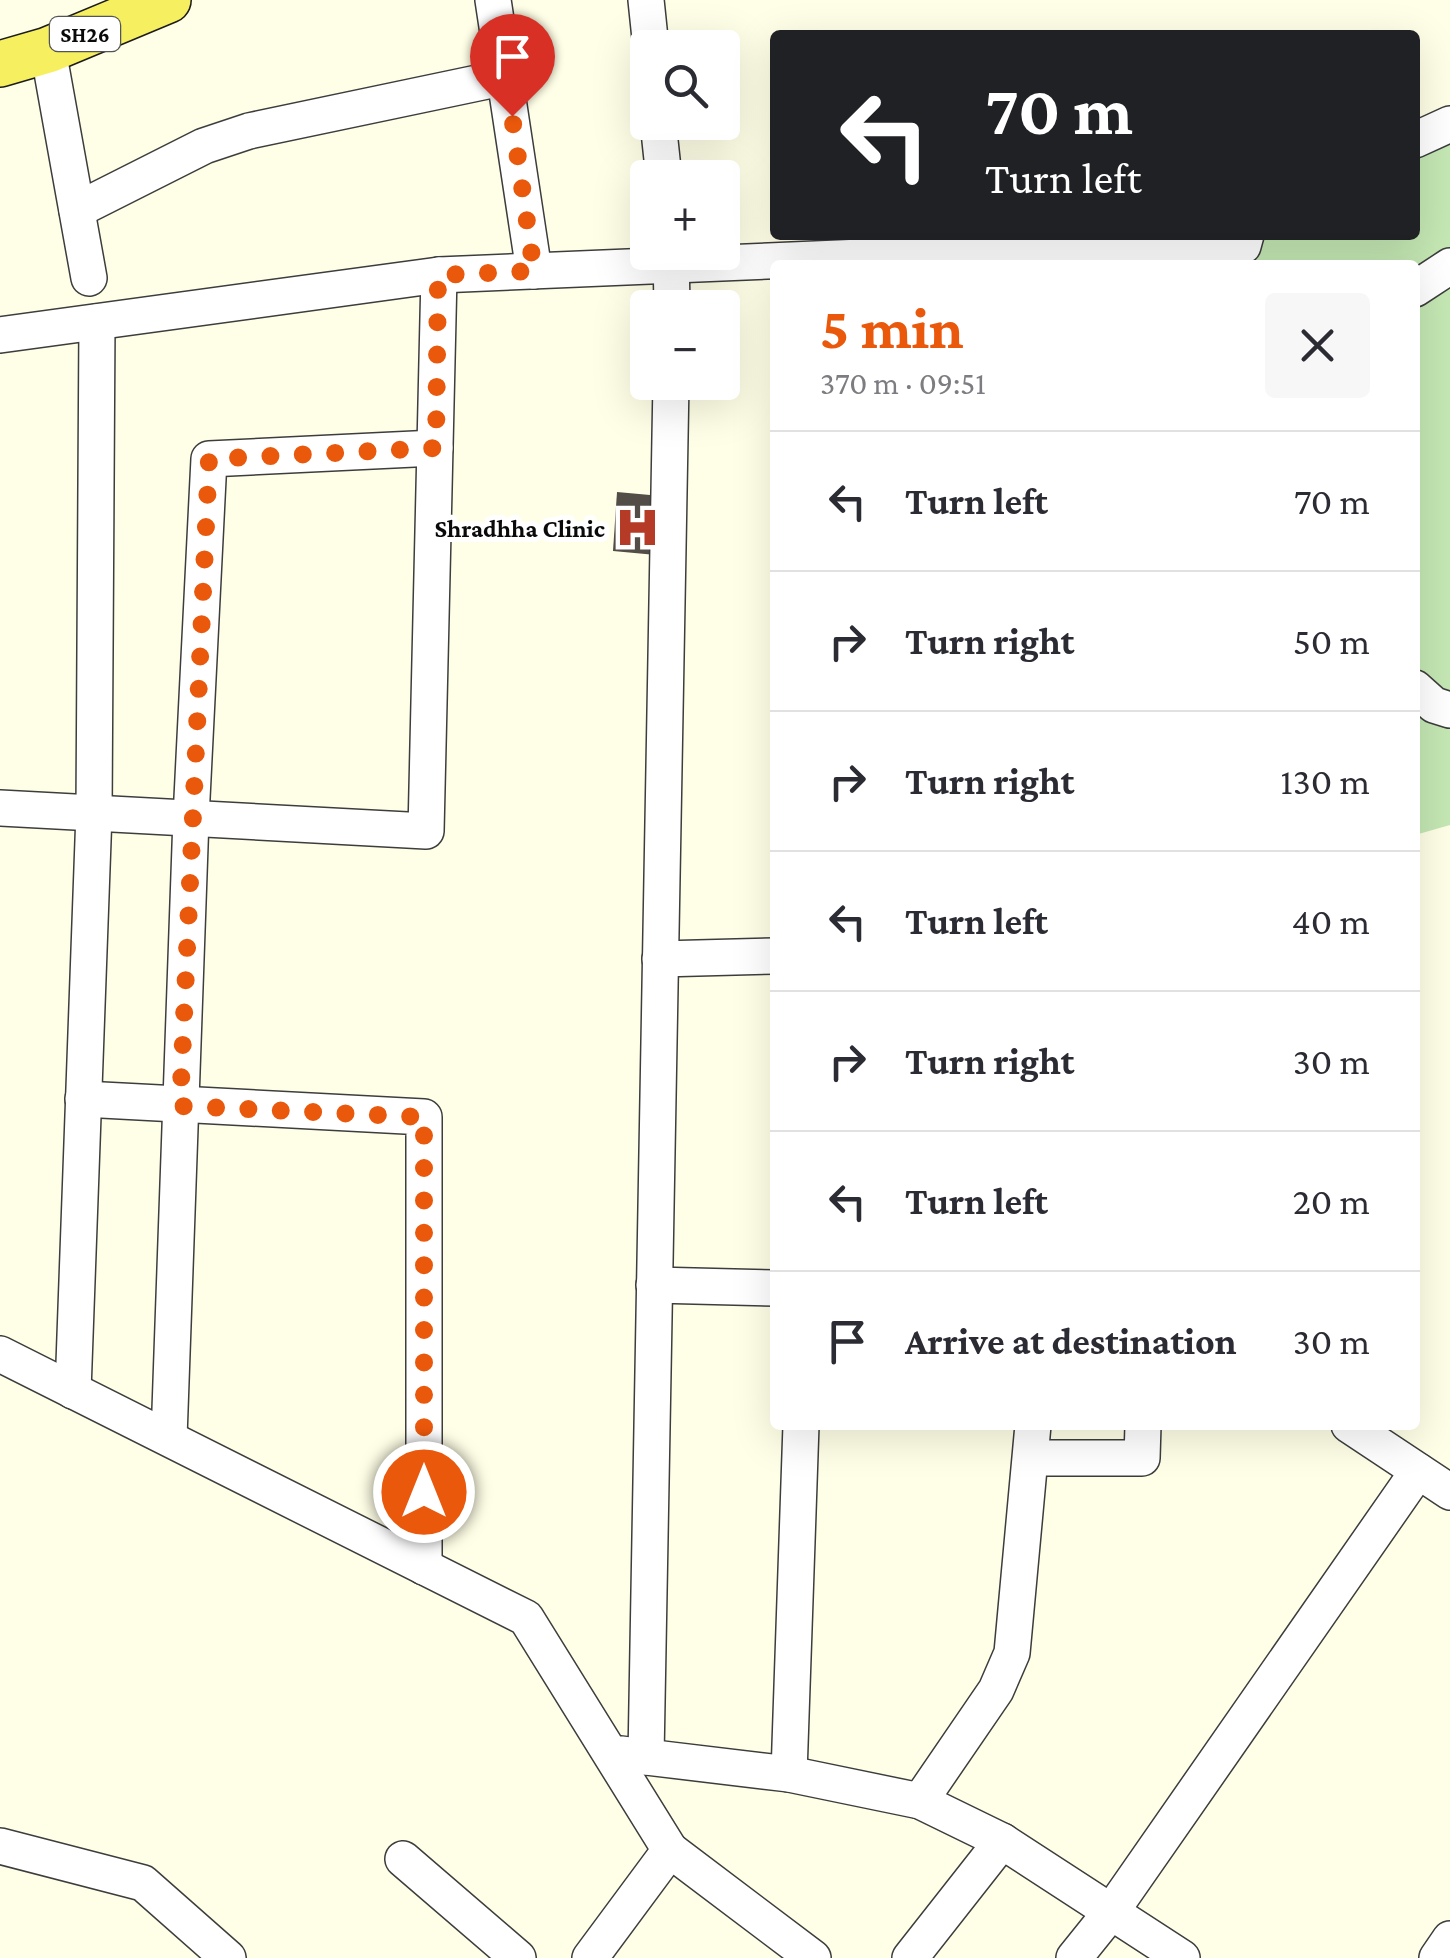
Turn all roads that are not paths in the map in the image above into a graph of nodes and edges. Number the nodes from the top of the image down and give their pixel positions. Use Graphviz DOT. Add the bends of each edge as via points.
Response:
graph roads {
  1 [pos="89,0"];
  2 [pos="168,0"];
  3 [pos="492,0"];
  4 [pos="646,0"];
  5 [pos="649,30"];
  6 [pos="0,34"];
  7 [pos="48,50"];
  8 [pos="0,64"];
  9 [pos="506,77"];
  10 [pos="1450,124"];
  11 [pos="1420,138"];
  12 [pos="77,210"];
  13 [pos="1245,240"];
  14 [pos="1049,257"];
  15 [pos="740,260"];
  16 [pos="770,260"];
  17 [pos="917,260"];
  18 [pos="1182,260"];
  19 [pos="630,263"];
  20 [pos="1450,266"];
  21 [pos="534,271"];
  22 [pos="438,275"];
  23 [pos="89,278"];
  24 [pos="1420,286"];
  25 [pos="97,322"];
  26 [pos="0,335"];
  27 [pos="670,400"];
  28 [pos="436,448"];
  29 [pos="1420,692"];
  30 [pos="1450,710"];
  31 [pos="0,808"];
  32 [pos="94,813"];
  33 [pos="190,818"];
  34 [pos="770,956"];
  35 [pos="660,959"];
  36 [pos="84,1100"];
  37 [pos="180,1106"];
  38 [pos="654,1285"];
  39 [pos="770,1288"];
  40 [pos="0,1354"];
  41 [pos="73,1391"];
  42 [pos="801,1430"];
  43 [pos="1143,1430"];
  44 [pos="1357,1430"];
  45 [pos="169,1438"];
  46 [pos="1033,1442"];
  47 [pos="1418,1470"];
  48 [pos="1450,1492"];
  49 [pos="424,1566"];
  50 [pos="610,1752"];
  51 [pos="646,1756"];
  52 [pos="788,1774"];
  53 [pos="920,1802"];
  54 [pos="1002,1841"];
  55 [pos="0,1846"];
  56 [pos="670,1850"];
  57 [pos="403,1859"];
  58 [pos="1111,1912"];
  59 [pos="1450,1939"];
  60 [pos="228,1958"];
  61 [pos="518,1958"];
  62 [pos="590,1958"];
  63 [pos="814,1958"];
  64 [pos="910,1958"];
  65 [pos="1074,1958"];
  66 [pos="1182,1958"];
  67 [pos="1438,1958"];
  1 -- 6 [label="main road, SH26"];
  2 -- 7 [label="main road, SH26"];
  3 -- 9 [label="street"];
  4 -- 5 [label="street"];
  7 -- 8 [label="main road, SH26"];
  7 -- 12 [label="street"];
  9 -- 12 [label="street" via="248,132 204,146"];
  9 -- 21 [label="street"];
  10 -- 11 [label="street"];
  12 -- 23 [label="street"];
  13 -- 18 [label="street" via="1243,246"];
  14 -- 17 [label="street"];
  14 -- 18 [label="street"];
  15 -- 16 [label="street"];
  19 -- 21 [label="street"];
  20 -- 24 [label="street"];
  21 -- 22 [label="street"];
  22 -- 25 [label="street"];
  22 -- 28 [label="street"];
  25 -- 26 [label="street"];
  25 -- 32 [label="street"];
  27 -- 35 [label="street"];
  28 -- 33 [label="street" via="209,459"];
  28 -- 33 [label="street" via="426,831"];
  29 -- 30 [label="street"];
  31 -- 32 [label="street"];
  32 -- 33 [label="street"];
  32 -- 36 [label="street"];
  33 -- 37 [label="street"];
  34 -- 35 [label="street"];
  35 -- 38 [label="street"];
  36 -- 37 [label="street"];
  36 -- 41 [label="street"];
  37 -- 45 [label="street"];
  37 -- 49 [label="street" via="424,1117"];
  38 -- 39 [label="street"];
  38 -- 51 [label="street"];
  40 -- 41 [label="street"];
  41 -- 45 [label="street"];
  42 -- 52 [label="street"];
  43 -- 46 [label="street" via="1142,1458"];
  44 -- 47 [label="street"];
  45 -- 49 [label="street"];
  46 -- 53 [label="street" via="1012,1653 996,1690"];
  47 -- 48 [label="street"];
  47 -- 58 [label="street"];
  49 -- 50 [label="street" via="526,1618"];
  50 -- 51 [label="street"];
  50 -- 56 [label="street"];
  51 -- 52 [label="street"];
  52 -- 53 [label="street"];
  53 -- 54 [label="street"];
  54 -- 58 [label="street"];
  54 -- 64 [label="street"];
  55 -- 60 [label="street" via="143,1883"];
  56 -- 62 [label="street"];
  56 -- 63 [label="street"];
  57 -- 61 [label="street"];
  58 -- 65 [label="street"];
  58 -- 66 [label="street"];
  59 -- 67 [label="street"];
}
